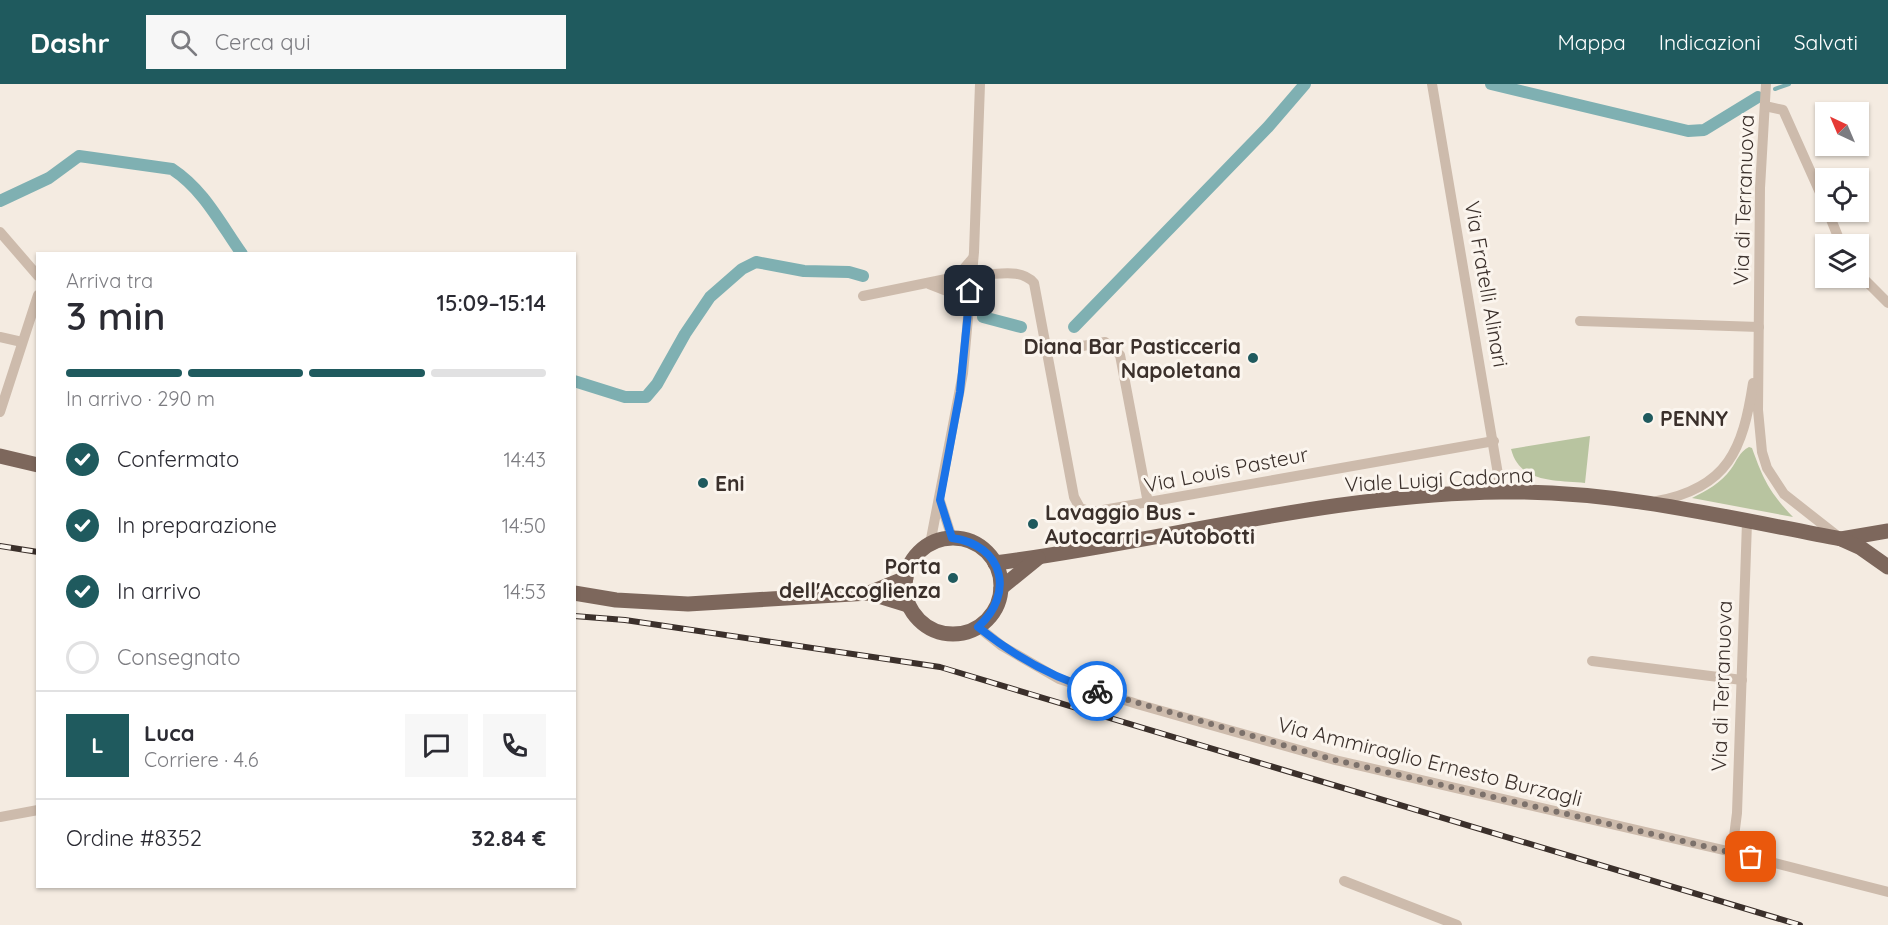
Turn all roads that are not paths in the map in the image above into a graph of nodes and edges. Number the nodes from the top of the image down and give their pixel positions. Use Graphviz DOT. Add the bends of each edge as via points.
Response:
graph roads {
  1 [pos="980,84"];
  2 [pos="1432,84"];
  3 [pos="1766,84"];
  4 [pos="1766,106"];
  5 [pos="1815,181"];
  6 [pos="0,232"];
  7 [pos="973,258"];
  8 [pos="36,274"];
  9 [pos="972,274"];
  10 [pos="929,284"];
  11 [pos="1869,284"];
  12 [pos="863,296"];
  13 [pos="36,301"];
  14 [pos="1888,303"];
  15 [pos="969,308"];
  16 [pos="1580,321"];
  17 [pos="1759,327"];
  18 [pos="0,337"];
  19 [pos="22,342"];
  20 [pos="1049,352"];
  21 [pos="1759,353"];
  22 [pos="0,412"];
  23 [pos="1494,441"];
  24 [pos="0,456"];
  25 [pos="36,465"];
  26 [pos="1501,492"];
  27 [pos="940,500"];
  28 [pos="1148,503"];
  29 [pos="1640,504"];
  30 [pos="1747,522"];
  31 [pos="1888,531"];
  32 [pos="952,538"];
  33 [pos="1841,539"];
  34 [pos="930,544"];
  35 [pos="1039,558"];
  36 [pos="995,563"];
  37 [pos="1888,567"];
  38 [pos="906,578"];
  39 [pos="1001,588"];
  40 [pos="576,593"];
  41 [pos="869,593"];
  42 [pos="908,605"];
  43 [pos="978,627"];
  44 [pos="1592,661"];
  45 [pos="1742,680"];
  46 [pos="36,810"];
  47 [pos="0,817"];
  48 [pos="1732,852"];
  49 [pos="1344,881"];
  50 [pos="1888,892"];
  51 [pos="1457,925"];
  1 -- 7 [label="street"];
  2 -- 23 [label="street, Via Fratelli Alinari"];
  3 -- 4 [label="street, Via di Terranuova"];
  4 -- 5 [label="street" via="1783,110"];
  4 -- 17 [label="street, Via di Terranuova" via="1760,188"];
  6 -- 8 [label="street"];
  7 -- 9 [label="street"];
  7 -- 10 [label="street" via="960,273"];
  9 -- 15 [label="street"];
  9 -- 20 [label="street, Via Louis Pasteur" via="1027,276 1037,291"];
  10 -- 12 [label="street"];
  10 -- 15 [label="street" via="952,292"];
  11 -- 14 [label="street"];
  13 -- 19 [label="street"];
  15 -- 27 [label="street" via="960,392"];
  16 -- 17 [label="street"];
  17 -- 21 [label="street, Via di Terranuova"];
  18 -- 19 [label="street"];
  19 -- 22 [label="street"];
  20 -- 28 [label="street" via="1105,342 1120,355"];
  20 -- 28 [label="street, Via Louis Pasteur" via="1074,497 1080,508 1092,512"];
  21 -- 29 [label="street, Via di Terranuova" via="1737,445 1723,470 1699,490"];
  21 -- 33 [label="street, Via di Terranuova" via="1759,436 1767,468 1784,494"];
  23 -- 26 [label="street, Via Fratelli Alinari"];
  23 -- 28 [label="street, Via Louis Pasteur"];
  24 -- 25 [label="main road"];
  26 -- 29 [label="main road, Viale Luigi Cadorna"];
  26 -- 35 [label="main road, Viale Luigi Cadorna" via="1370,500"];
  27 -- 32 [label="street"];
  27 -- 34 [label="street"];
  29 -- 30 [label="main road, Viale Luigi Cadorna"];
  30 -- 33 [label="main road, Viale Luigi Cadorna"];
  30 -- 45 [label="street, Via di Terranuova"];
  31 -- 33 [label="main road, Viale Luigi Cadorna"];
  32 -- 34 [label="main road"];
  32 -- 36 [label="main road" via="977,545"];
  33 -- 37 [label="main road, Viale Luigi Cadorna"];
  34 -- 38 [label="main road" via="914,558"];
  35 -- 36 [label="main road, Viale Luigi Cadorna"];
  35 -- 39 [label="main road, Viale Luigi Cadorna"];
  36 -- 39 [label="main road"];
  38 -- 41 [label="main road"];
  38 -- 42 [label="main road"];
  39 -- 43 [label="main road" via="994,610"];
  40 -- 41 [label="main road" via="688,604"];
  41 -- 42 [label="main road"];
  42 -- 43 [label="main road" via="930,629 946,634"];
  43 -- 48 [label="street, Via Ammiraglio Ernesto Burzagli" via="1059,680 1137,704 1335,760"];
  44 -- 45 [label="street"];
  45 -- 48 [label="street, Via di Terranuova"];
  46 -- 47 [label="street"];
  48 -- 50 [label="street, Via Ammiraglio Ernesto Burzagli"];
  49 -- 51 [label="street"];
}
